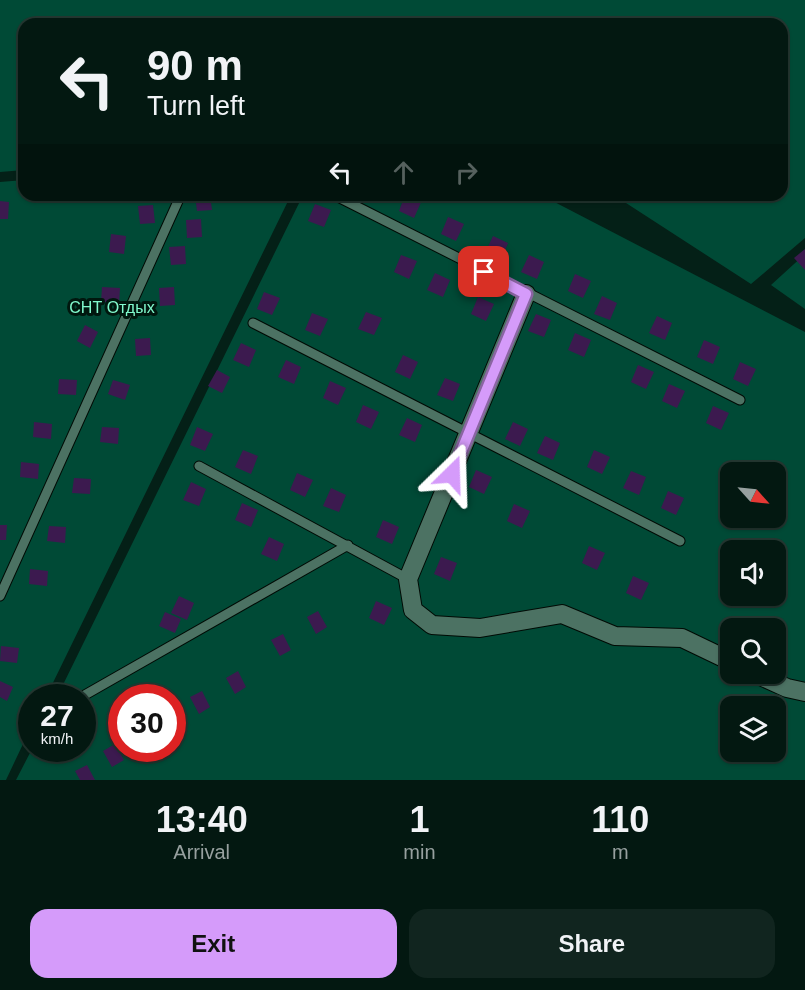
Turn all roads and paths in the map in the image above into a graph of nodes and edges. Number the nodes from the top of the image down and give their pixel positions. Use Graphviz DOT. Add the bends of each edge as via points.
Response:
graph roads {
  1 [pos="178,201"];
  2 [pos="346,201"];
  3 [pos="526,294"];
  4 [pos="253,323"];
  5 [pos="740,400"];
  6 [pos="469,432"];
  7 [pos="199,466"];
  8 [pos="680,541"];
  9 [pos="348,545"];
  10 [pos="408,579"];
  11 [pos="0,596"];
  12 [pos="720,656"];
  13 [pos="778,684"];
  14 [pos="96,689"];
  15 [pos="805,692"];
  1 -- 11 [label="lane"];
  2 -- 3 [label="lane"];
  3 -- 5 [label="lane"];
  3 -- 6 [label="street"];
  4 -- 6 [label="lane"];
  6 -- 8 [label="lane"];
  6 -- 10 [label="street"];
  7 -- 9 [label="lane"];
  9 -- 10 [label="lane"];
  9 -- 14 [label="lane"];
  10 -- 12 [label="street" via="413,610 432,626 480,628 562,614 615,636 682,638"];
  13 -- 15 [label="street"];
}
